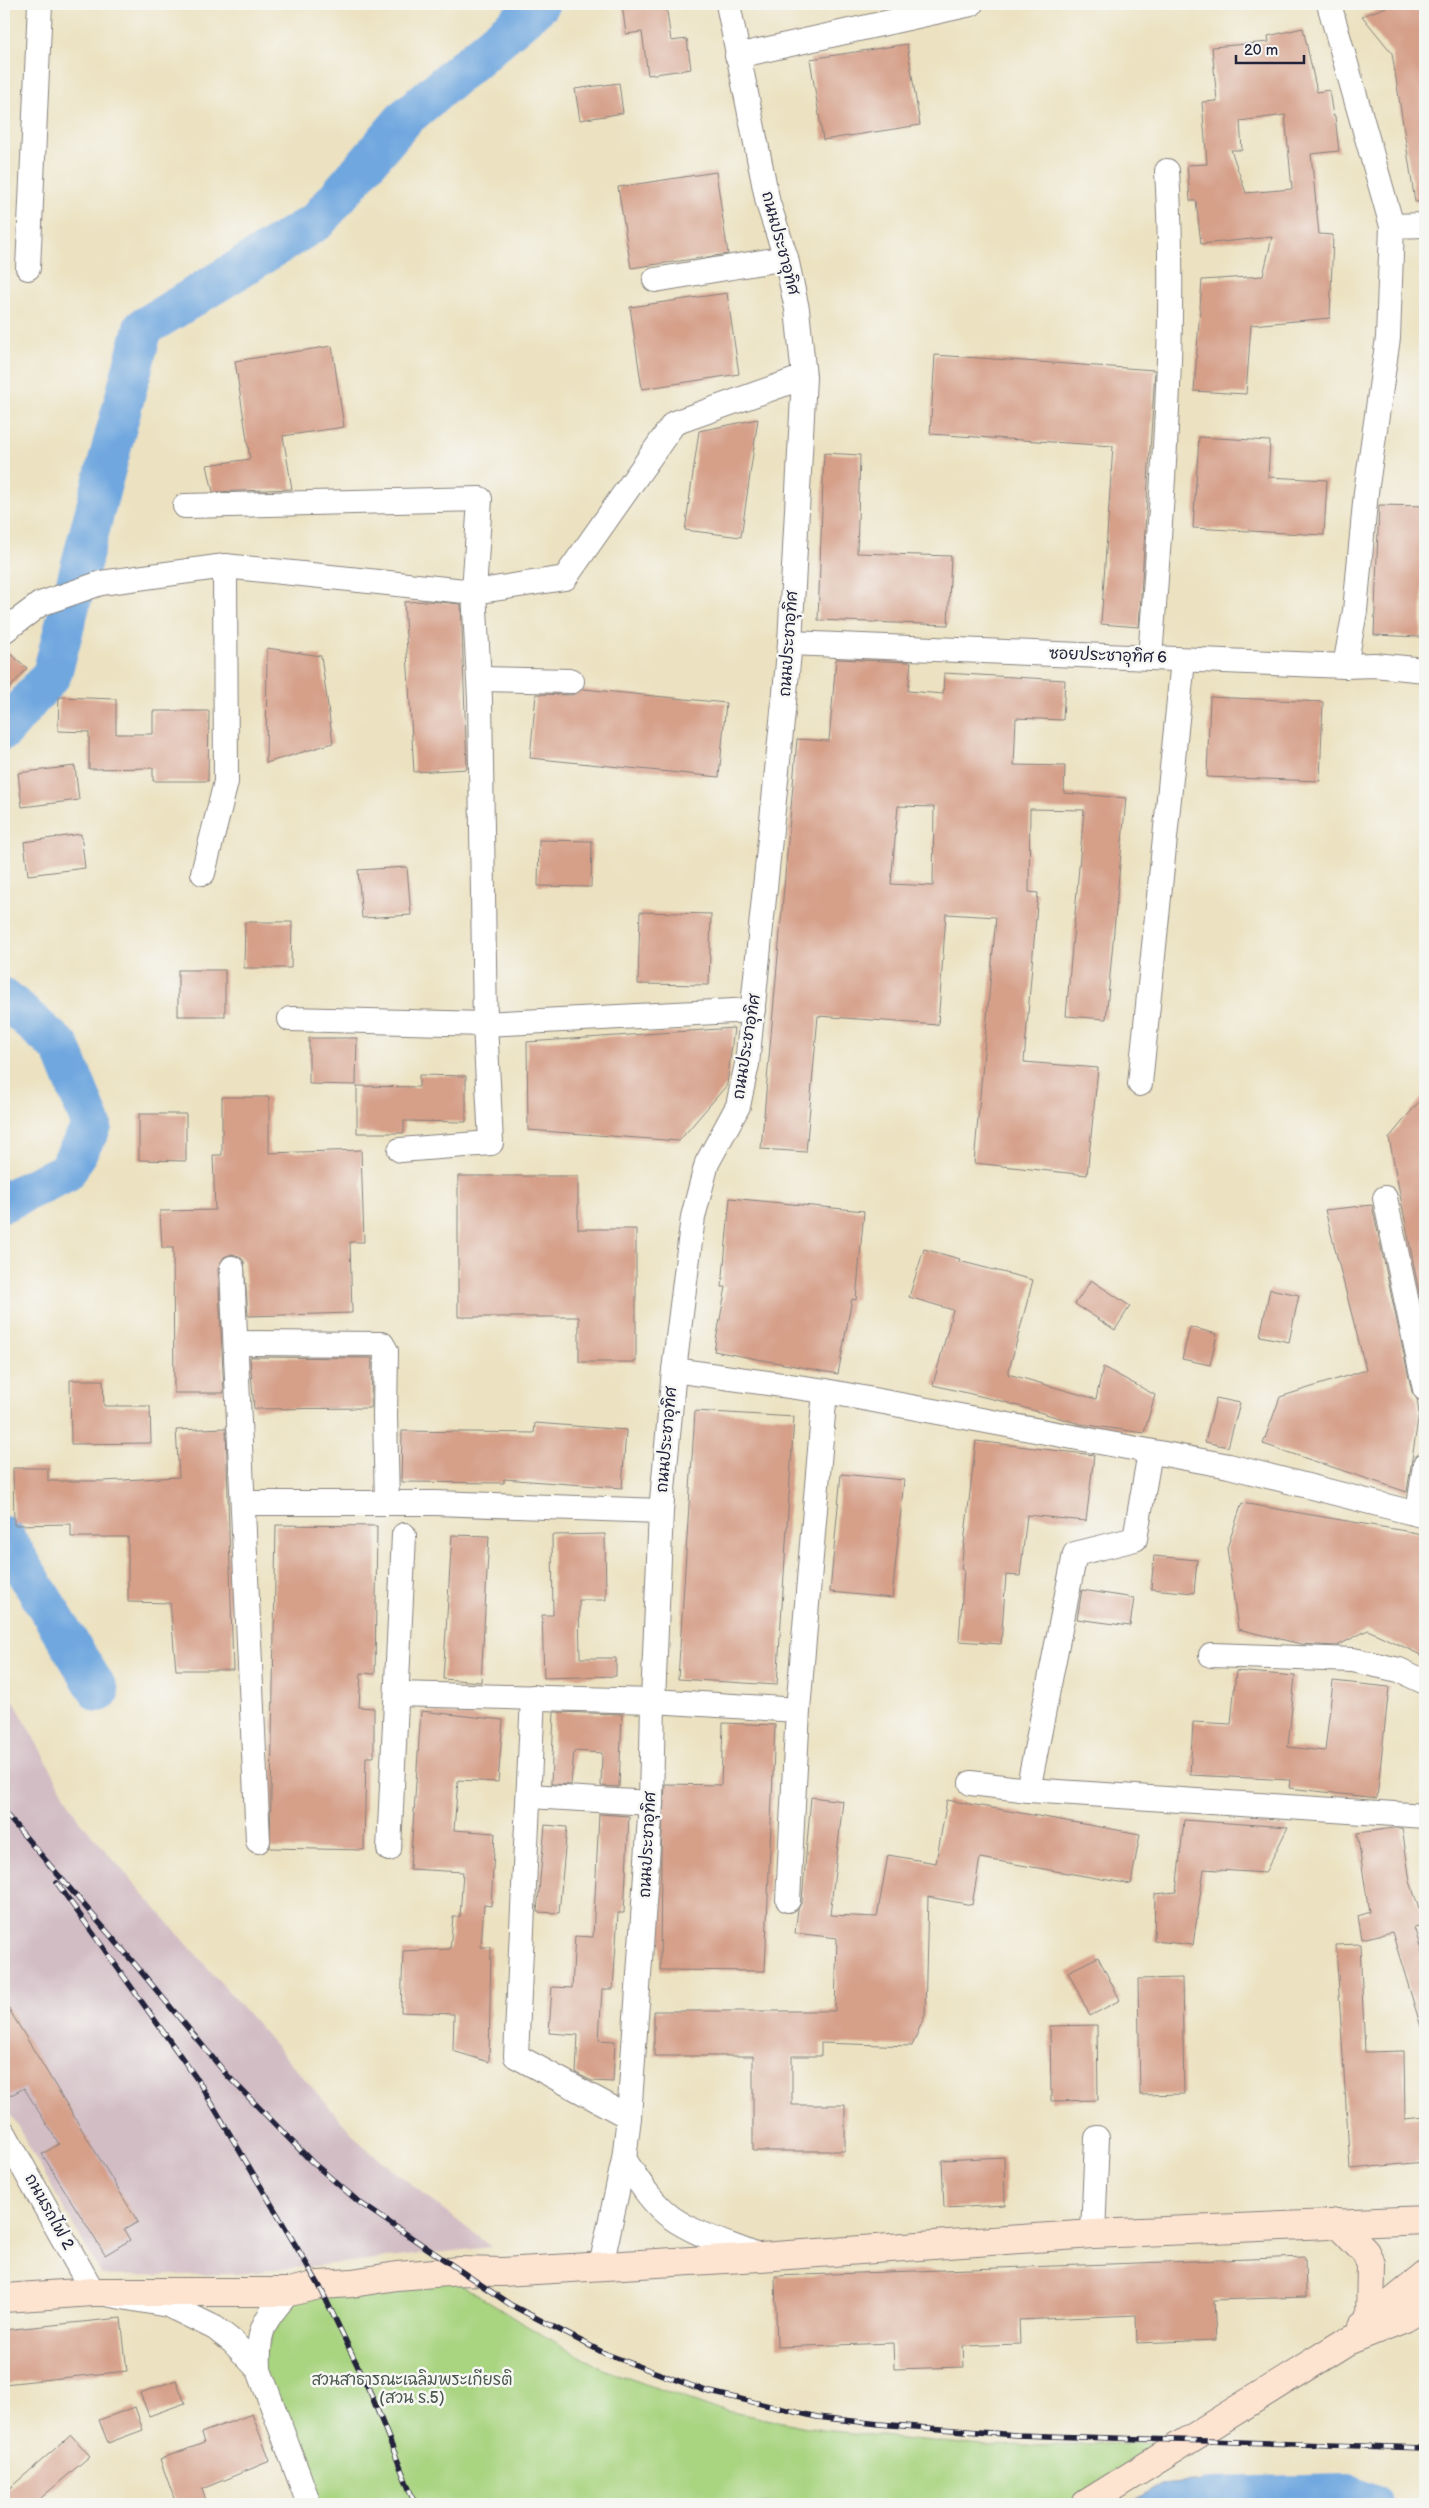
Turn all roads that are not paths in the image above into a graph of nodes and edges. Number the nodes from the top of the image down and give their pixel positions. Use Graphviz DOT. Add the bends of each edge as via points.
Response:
graph roads {
  1 [pos="40,4"];
  2 [pos="728,4"];
  3 [pos="971,4"];
  4 [pos="1329,4"];
  5 [pos="738,56"];
  6 [pos="1167,172"];
  7 [pos="1425,225"];
  8 [pos="1392,226"];
  9 [pos="786,258"];
  10 [pos="28,268"];
  11 [pos="654,280"];
  12 [pos="804,377"];
  13 [pos="185,506"];
  14 [pos="225,566"];
  15 [pos="474,592"];
  16 [pos="4,632"];
  17 [pos="790,643"];
  18 [pos="1150,658"];
  19 [pos="1183,660"];
  20 [pos="1346,666"];
  21 [pos="1425,670"];
  22 [pos="479,679"];
  23 [pos="572,681"];
  24 [pos="203,873"];
  25 [pos="753,1010"];
  26 [pos="290,1019"];
  27 [pos="485,1024"];
  28 [pos="1140,1084"];
  29 [pos="400,1150"];
  30 [pos="1386,1198"];
  31 [pos="232,1268"];
  32 [pos="236,1343"];
  33 [pos="674,1370"];
  34 [pos="1425,1389"];
  35 [pos="825,1391"];
  36 [pos="1150,1452"];
  37 [pos="1425,1465"];
  38 [pos="244,1503"];
  39 [pos="387,1503"];
  40 [pos="661,1511"];
  41 [pos="1422,1514"];
  42 [pos="404,1535"];
  43 [pos="1211,1654"];
  44 [pos="1425,1682"];
  45 [pos="397,1694"];
  46 [pos="533,1697"];
  47 [pos="653,1701"];
  48 [pos="798,1710"];
  49 [pos="971,1783"];
  50 [pos="1028,1790"];
  51 [pos="530,1796"];
  52 [pos="651,1803"];
  53 [pos="1425,1816"];
  54 [pos="258,1841"];
  55 [pos="389,1849"];
  56 [pos="788,1900"];
  57 [pos="629,2117"];
  58 [pos="4,2132"];
  59 [pos="1097,2138"];
  60 [pos="624,2158"];
  61 [pos="1425,2220"];
  62 [pos="1337,2223"];
  63 [pos="1093,2234"];
  64 [pos="760,2257"];
  65 [pos="601,2266"];
  66 [pos="1425,2276"];
  67 [pos="93,2292"];
  68 [pos="288,2292"];
  69 [pos="4,2298"];
  70 [pos="1425,2306"];
  71 [pos="1370,2320"];
  72 [pos="1347,2341"];
  73 [pos="259,2370"];
  74 [pos="309,2504"];
  75 [pos="1089,2504"];
  1 -- 10 [label="street"];
  2 -- 5 [label="street, ถนนประชาอุทิศ"];
  3 -- 5 [label="street"];
  4 -- 8 [label="street"];
  5 -- 9 [label="street, ถนนประชาอุทิศ" via="768,203"];
  6 -- 18 [label="street" via="1171,230 1170,377"];
  7 -- 8 [label="street"];
  8 -- 20 [label="street" via="1388,338"];
  9 -- 11 [label="street"];
  9 -- 12 [label="street, ถนนประชาอุทิศ" via="797,309"];
  12 -- 15 [label="street" via="674,423 565,578"];
  12 -- 17 [label="street, ถนนประชาอุทิศ"];
  13 -- 15 [label="street" via="480,500"];
  14 -- 15 [label="street"];
  14 -- 16 [label="street" via="101,583 40,604"];
  14 -- 24 [label="street" via="226,782"];
  15 -- 22 [label="street"];
  17 -- 18 [label="street, ซอยประชาอุทิศ 6"];
  17 -- 25 [label="street, ถนนประชาอุทิศ"];
  18 -- 19 [label="street, ซอยประชาอุทิศ 6"];
  19 -- 20 [label="street, ซอยประชาอุทิศ 6"];
  19 -- 28 [label="street"];
  20 -- 21 [label="street, ซอยประชาอุทิศ 6"];
  22 -- 23 [label="street"];
  22 -- 27 [label="street"];
  25 -- 27 [label="street"];
  25 -- 33 [label="street, ถนนประชาอุทิศ" via="738,1106 708,1163 693,1217"];
  26 -- 27 [label="street"];
  27 -- 29 [label="street" via="491,1144"];
  30 -- 34 [label="street"];
  31 -- 32 [label="street"];
  32 -- 38 [label="street"];
  32 -- 39 [label="street" via="382,1344 386,1352"];
  33 -- 35 [label="street"];
  33 -- 40 [label="street, ถนนประชาอุทิศ"];
  35 -- 36 [label="street"];
  35 -- 48 [label="street"];
  36 -- 41 [label="street" via="1229,1466"];
  36 -- 50 [label="street" via="1135,1539 1075,1554"];
  37 -- 41 [label="street"];
  38 -- 39 [label="street"];
  38 -- 54 [label="street"];
  39 -- 40 [label="street"];
  40 -- 47 [label="street, ถนนประชาอุทิศ"];
  42 -- 45 [label="street"];
  43 -- 44 [label="street" via="1353,1660 1399,1670"];
  45 -- 46 [label="street"];
  45 -- 55 [label="street"];
  46 -- 47 [label="street"];
  46 -- 51 [label="street"];
  47 -- 48 [label="street"];
  47 -- 52 [label="street, ถนนประชาอุทิศ"];
  48 -- 56 [label="street"];
  49 -- 50 [label="street"];
  50 -- 53 [label="street"];
  51 -- 52 [label="street"];
  51 -- 57 [label="street" via="516,2056"];
  52 -- 57 [label="street, ถนนประชาอุทิศ"];
  57 -- 60 [label="street, ถนนประชาอุทิศ"];
  58 -- 67 [label="street, ถนนรถไฟ 2"];
  59 -- 63 [label="street"];
  60 -- 64 [label="street" via="646,2191 672,2218"];
  60 -- 65 [label="street, ถนนประชาอุทิศ"];
  61 -- 62 [label="street"];
  62 -- 63 [label="street"];
  62 -- 71 [label="street" via="1365,2252 1371,2264"];
  63 -- 64 [label="street"];
  64 -- 65 [label="street"];
  65 -- 68 [label="street" via="397,2276 318,2285"];
  66 -- 71 [label="street"];
  67 -- 68 [label="street"];
  67 -- 69 [label="street"];
  67 -- 73 [label="street" via="151,2301 178,2309 215,2328"];
  68 -- 73 [label="street" via="262,2327 258,2346"];
  70 -- 72 [label="street" via="1405,2318"];
  71 -- 72 [label="street"];
  72 -- 75 [label="street"];
  73 -- 74 [label="street"];
}
